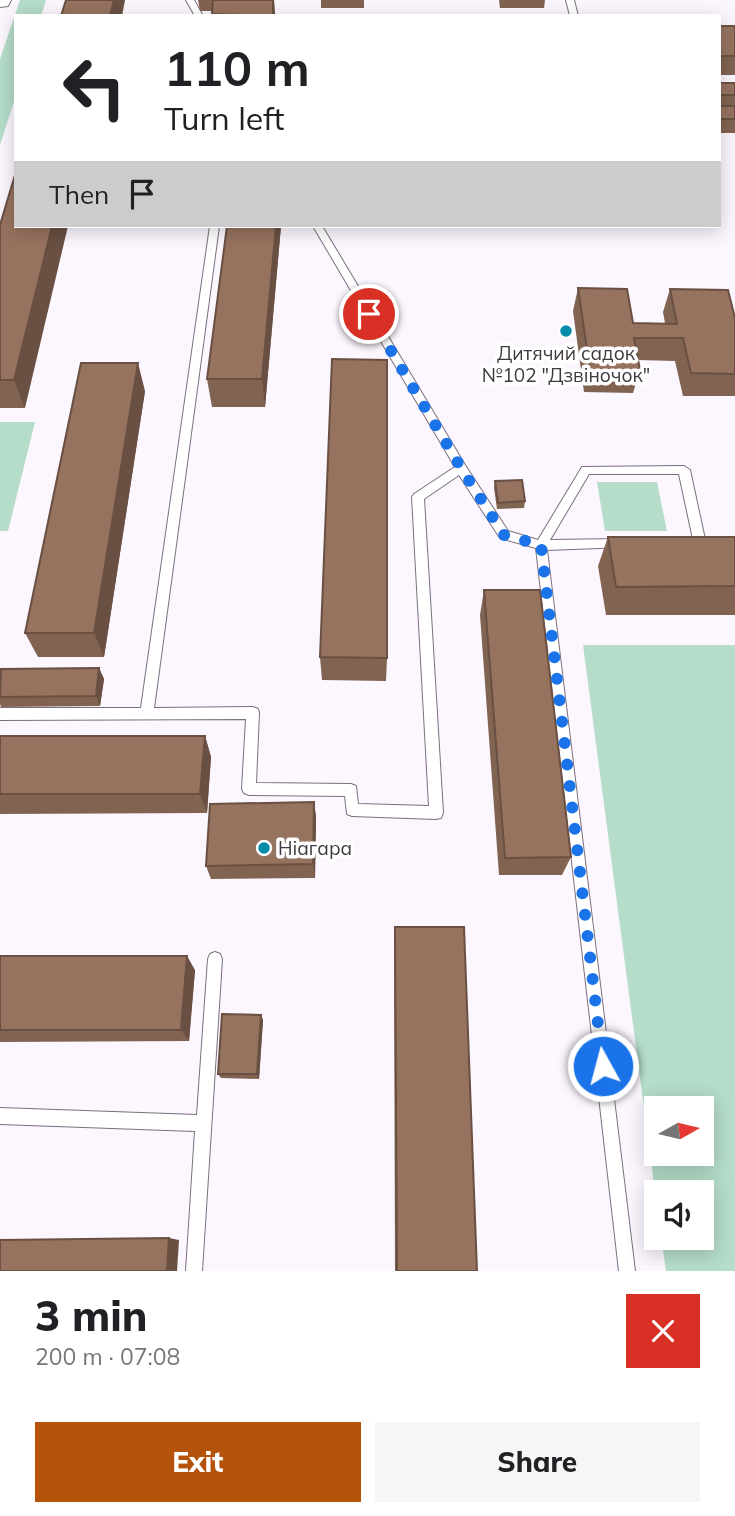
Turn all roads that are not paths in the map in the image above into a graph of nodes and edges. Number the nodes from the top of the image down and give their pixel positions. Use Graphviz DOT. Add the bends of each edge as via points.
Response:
graph roads {
  1 [pos="214,228"];
  2 [pos="318,228"];
  3 [pos="461,468"];
  4 [pos="634,544"];
  5 [pos="687,544"];
  6 [pos="541,545"];
  7 [pos="147,712"];
  8 [pos="0,714"];
  9 [pos="215,959"];
  10 [pos="0,1116"];
  11 [pos="205,1123"];
  12 [pos="194,1271"];
  13 [pos="627,1271"];
  1 -- 7 [label="lane"];
  2 -- 3 [label="lane"];
  3 -- 6 [label="lane" via="504,535"];
  3 -- 7 [label="lane" via="418,497 436,813 352,810 351,790 249,789 253,713"];
  4 -- 6 [label="lane"];
  5 -- 6 [label="lane" via="706,544 684,470 586,470"];
  6 -- 13 [label="lane"];
  7 -- 8 [label="lane"];
  9 -- 11 [label="lane"];
  10 -- 11 [label="lane"];
  11 -- 12 [label="lane"];
}
